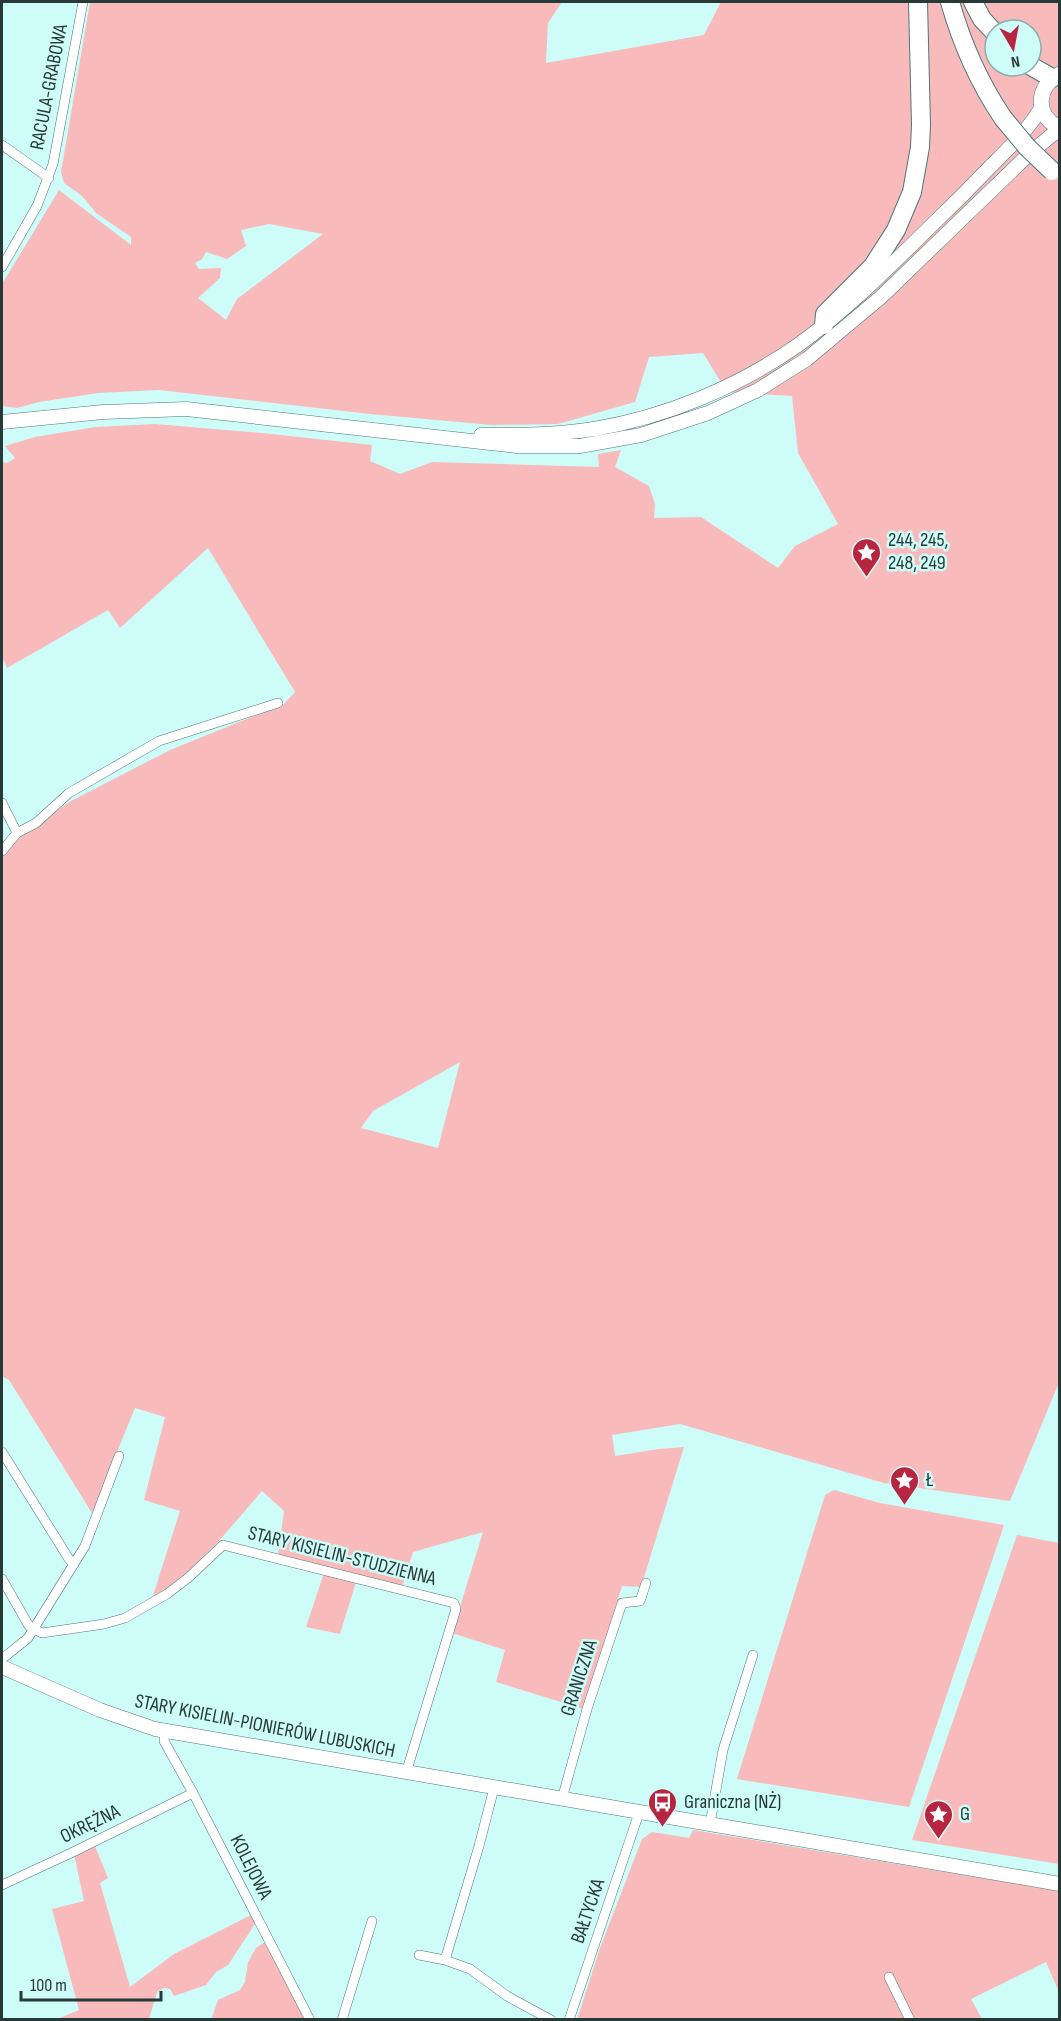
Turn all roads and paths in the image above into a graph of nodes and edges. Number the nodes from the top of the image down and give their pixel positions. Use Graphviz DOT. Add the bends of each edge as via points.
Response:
graph roads {
  1 [pos="83,2"];
  2 [pos="918,2"];
  3 [pos="950,2"];
  4 [pos="973,2"];
  5 [pos="983,20"];
  6 [pos="1056,76"];
  7 [pos="1041,108"];
  8 [pos="1059,130"];
  9 [pos="2,145"];
  10 [pos="1056,173"];
  11 [pos="49,178"];
  12 [pos="2,267"];
  13 [pos="824,325"];
  14 [pos="2,422"];
  15 [pos="416,434"];
  16 [pos="278,703"];
  17 [pos="2,803"];
  18 [pos="17,834"];
  19 [pos="2,851"];
  20 [pos="2,1452"];
  21 [pos="119,1456"];
  22 [pos="74,1564"];
  23 [pos="2,1579"];
  24 [pos="646,1583"];
  25 [pos="34,1629"];
  26 [pos="753,1655"];
  27 [pos="2,1659"];
  28 [pos="2,1667"];
  29 [pos="165,1731"];
  30 [pos="406,1773"];
  31 [pos="494,1788"];
  32 [pos="193,1793"];
  33 [pos="562,1799"];
  34 [pos="639,1813"];
  35 [pos="710,1824"];
  36 [pos="1059,1884"];
  37 [pos="2,1885"];
  38 [pos="372,1921"];
  39 [pos="419,1955"];
  40 [pos="445,1960"];
  41 [pos="889,1977"];
  42 [pos="310,2019"];
  43 [pos="342,2019"];
  44 [pos="551,2019"];
  45 [pos="569,2019"];
  46 [pos="910,2019"];
  1 -- 11 [label="street, RACULA-GRABOWA"];
  2 -- 13 [label="highway" via="921,125 912,192 896,230 873,266 825,314"];
  3 -- 10 [label="highway, bridge" via="970,62 984,89 1027,147"];
  4 -- 5 [label="highway"];
  6 -- 7 [label="main road" via="1042,91"];
  7 -- 8 [label="main road"];
  7 -- 13 [label="main road" via="1028,128 940,217"];
  8 -- 15 [label="main road" via="834,339 784,374 724,406 641,435 580,446 517,446"];
  9 -- 11 [label="street"];
  11 -- 12 [label="street, RACULA-GRABOWA"];
  13 -- 15 [label="main road" via="791,350 736,381 701,398 637,419 557,433"];
  14 -- 15 [label="main road" via="186,409"];
  16 -- 18 [label="street" via="159,741 69,794"];
  17 -- 18 [label="street"];
  18 -- 19 [label="street"];
  20 -- 22 [label="street"];
  21 -- 22 [label="street"];
  22 -- 25 [label="street"];
  23 -- 25 [label="street"];
  24 -- 33 [label="street, GRANICZNA" via="640,1601 622,1603"];
  25 -- 27 [label="street"];
  25 -- 30 [label="street, STARY KISIELIN-STUDZIENNA" via="42,1633 125,1618 175,1588 223,1545 454,1604 456,1609"];
  26 -- 35 [label="street" via="723,1750"];
  28 -- 29 [label="main road, STARY KISIELIN-PIONIERÓW LUBUSKICH" via="123,1720"];
  29 -- 30 [label="main road, STARY KISIELIN-PIONIERÓW LUBUSKICH"];
  29 -- 32 [label="street, KOLEJOWA" via="164,1741"];
  30 -- 31 [label="main road, STARY KISIELIN-PIONIERÓW LUBUSKICH"];
  31 -- 33 [label="main road, STARY KISIELIN-PIONIERÓW LUBUSKICH"];
  31 -- 40 [label="street"];
  32 -- 37 [label="street, OKRĘŻNA"];
  32 -- 42 [label="street, KOLEJOWA"];
  33 -- 34 [label="main road, STARY KISIELIN-PIONIERÓW LUBUSKICH"];
  34 -- 35 [label="main road, STARY KISIELIN-PIONIERÓW LUBUSKICH"];
  34 -- 45 [label="street, BAŁTYCKA"];
  35 -- 36 [label="main road, STARY KISIELIN-PIONIERÓW LUBUSKICH"];
  38 -- 43 [label="street"];
  39 -- 40 [label="street"];
  40 -- 44 [label="street" via="471,1970 507,1996"];
  41 -- 46 [label="street"];
}
